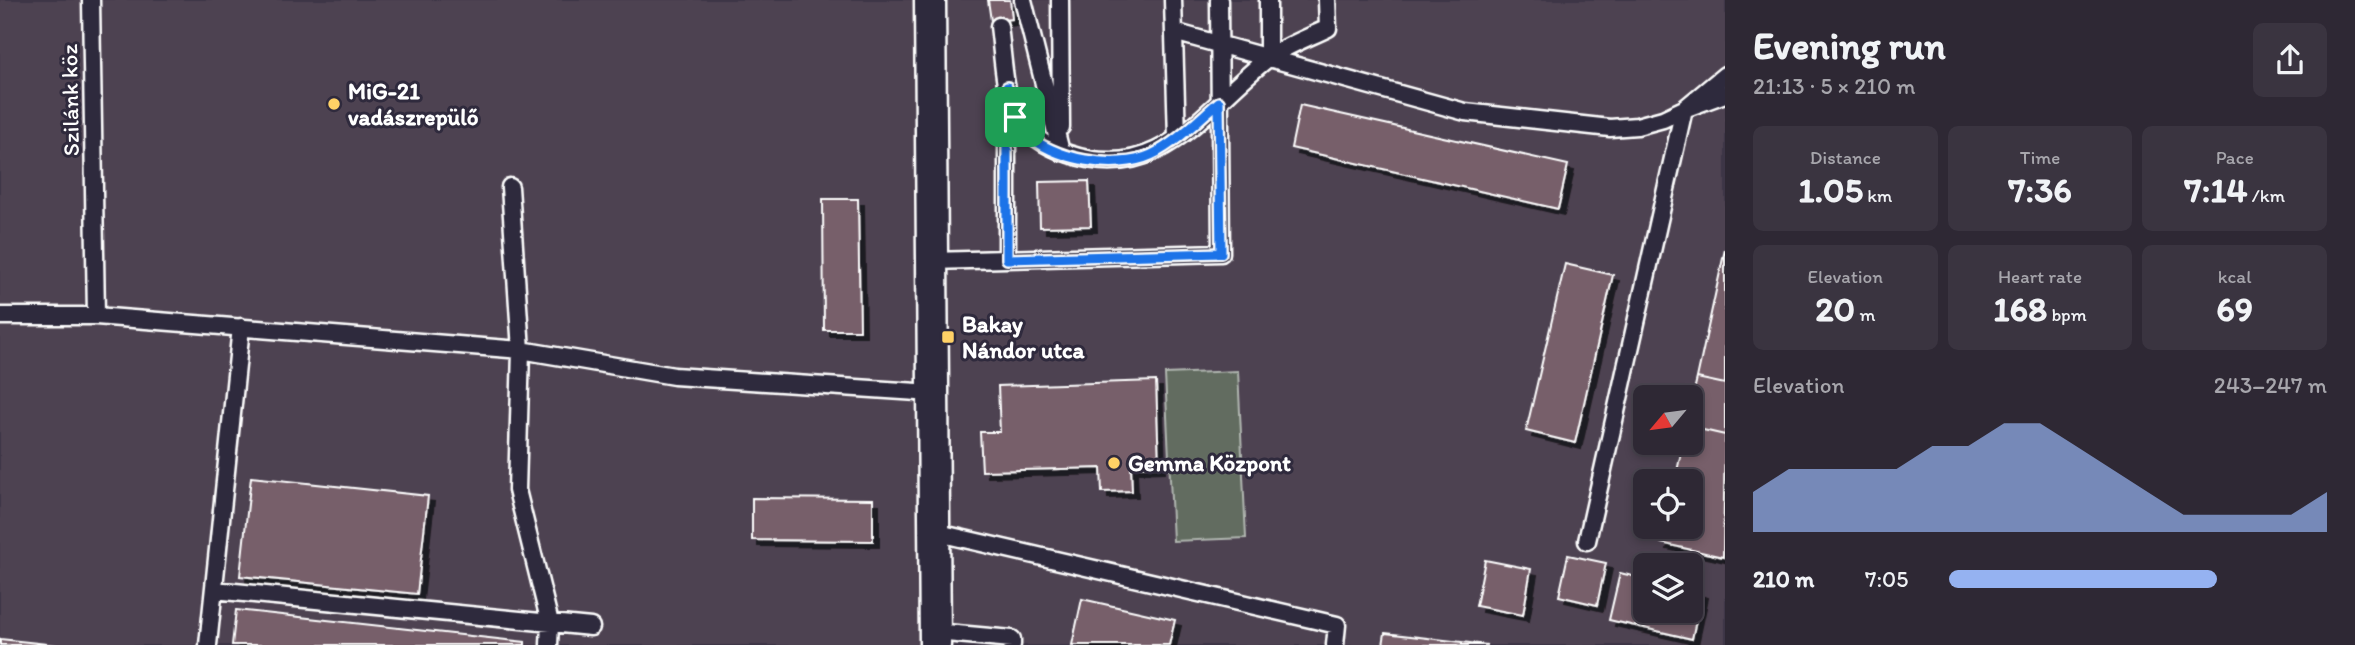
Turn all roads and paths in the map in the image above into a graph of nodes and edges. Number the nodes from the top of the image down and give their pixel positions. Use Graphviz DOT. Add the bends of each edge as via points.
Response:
graph roads {
  1 [pos="91,0"];
  2 [pos="930,0"];
  3 [pos="1023,0"];
  4 [pos="1060,0"];
  5 [pos="1173,0"];
  6 [pos="1219,0"];
  7 [pos="1268,0"];
  8 [pos="1327,0"];
  9 [pos="999,26"];
  10 [pos="1174,32"];
  11 [pos="1218,44"];
  12 [pos="1268,58"];
  13 [pos="1725,75"];
  14 [pos="1007,87"];
  15 [pos="1725,94"];
  16 [pos="1219,102"];
  17 [pos="1684,109"];
  18 [pos="1177,138"];
  19 [pos="1061,152"];
  20 [pos="510,187"];
  21 [pos="1007,259"];
  22 [pos="931,261"];
  23 [pos="0,316"];
  24 [pos="96,316"];
  25 [pos="241,327"];
  26 [pos="521,350"];
  27 [pos="933,393"];
  28 [pos="934,532"];
  29 [pos="1587,541"];
  30 [pos="214,590"];
  31 [pos="550,623"];
  32 [pos="591,627"];
  33 [pos="935,639"];
  34 [pos="208,645"];
  35 [pos="549,645"];
  36 [pos="1012,645"];
  37 [pos="1335,645"];
  1 -- 24 [label="lane, Szilánk köz"];
  2 -- 22 [label="street"];
  3 -- 19 [label="lane"];
  4 -- 19 [label="lane"];
  5 -- 10 [label="lane"];
  6 -- 11 [label="lane"];
  7 -- 12 [label="lane"];
  8 -- 12 [label="lane" via="1328,28"];
  9 -- 14 [label="lane"];
  10 -- 11 [label="lane"];
  10 -- 18 [label="lane"];
  11 -- 12 [label="lane"];
  11 -- 16 [label="lane"];
  12 -- 16 [label="lane"];
  12 -- 17 [label="lane" via="1465,112 1611,128 1637,126"];
  13 -- 17 [label="lane"];
  14 -- 19 [label="lane" via="1015,117 1024,130"];
  14 -- 21 [label="lane"];
  15 -- 17 [label="lane"];
  16 -- 18 [label="lane"];
  16 -- 21 [label="lane" via="1221,253"];
  17 -- 29 [label="lane"];
  18 -- 19 [label="lane" via="1134,161 1090,161"];
  20 -- 26 [label="lane"];
  21 -- 22 [label="lane"];
  22 -- 27 [label="street"];
  23 -- 24 [label="lane"];
  24 -- 25 [label="lane"];
  25 -- 26 [label="lane"];
  25 -- 30 [label="lane"];
  26 -- 27 [label="lane" via="674,376"];
  26 -- 31 [label="lane" via="517,490"];
  27 -- 28 [label="street"];
  28 -- 33 [label="street"];
  28 -- 37 [label="lane" via="1337,625"];
  30 -- 31 [label="lane"];
  30 -- 34 [label="lane"];
  31 -- 32 [label="lane"];
  31 -- 35 [label="lane"];
  33 -- 36 [label="lane" via="1012,639"];
}
